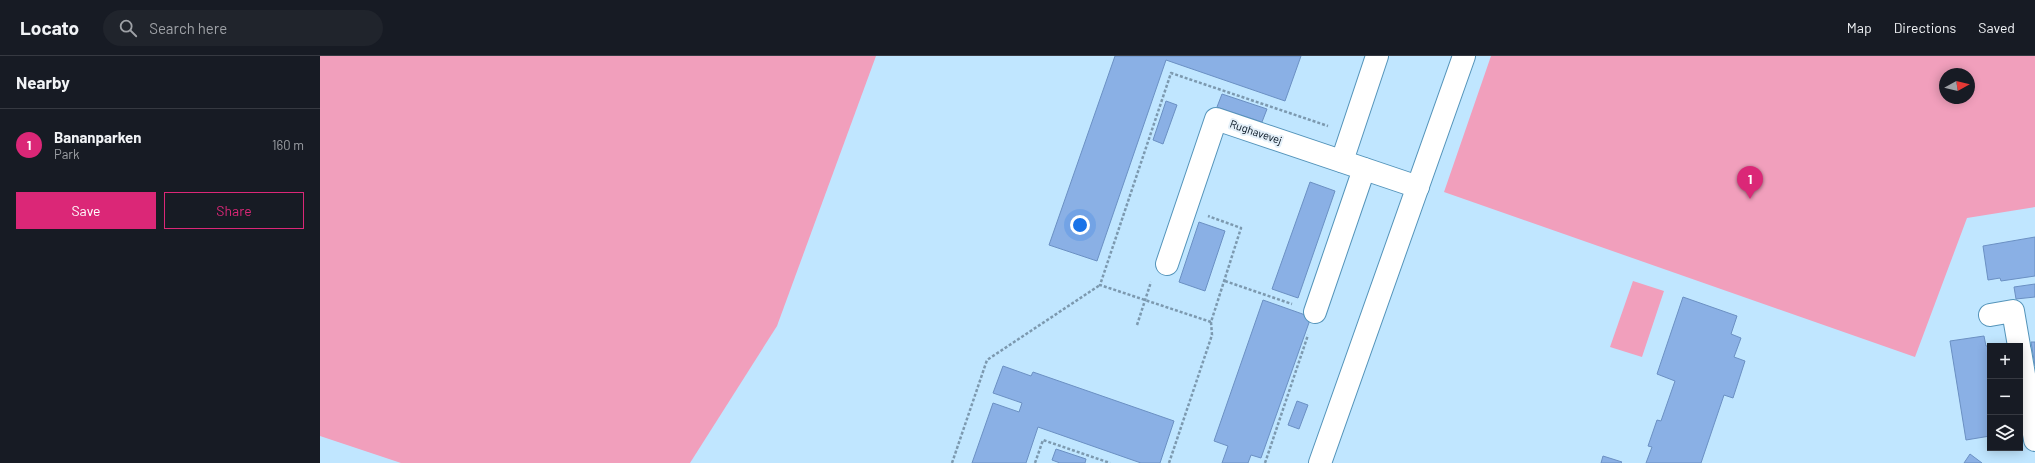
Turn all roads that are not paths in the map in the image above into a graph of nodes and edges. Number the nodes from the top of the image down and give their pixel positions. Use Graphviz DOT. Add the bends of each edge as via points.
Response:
graph roads {
  1 [pos="1377,56"];
  2 [pos="1464,56"];
  3 [pos="1342,162"];
  4 [pos="1364,169"];
  5 [pos="1418,187"];
  6 [pos="1167,264"];
  7 [pos="1316,312"];
  8 [pos="1990,315"];
  9 [pos="2018,343"];
  10 [pos="2023,369"];
  11 [pos="2035,440"];
  12 [pos="1320,463"];
  1 -- 3 [label="street"];
  2 -- 5 [label="street"];
  3 -- 4 [label="street, Rughavevej"];
  3 -- 6 [label="street, Rughavevej" via="1216,119"];
  4 -- 5 [label="street, Rughavevej"];
  4 -- 7 [label="street"];
  5 -- 12 [label="street"];
  8 -- 9 [label="street" via="2013,311"];
  10 -- 11 [label="street"];
}
